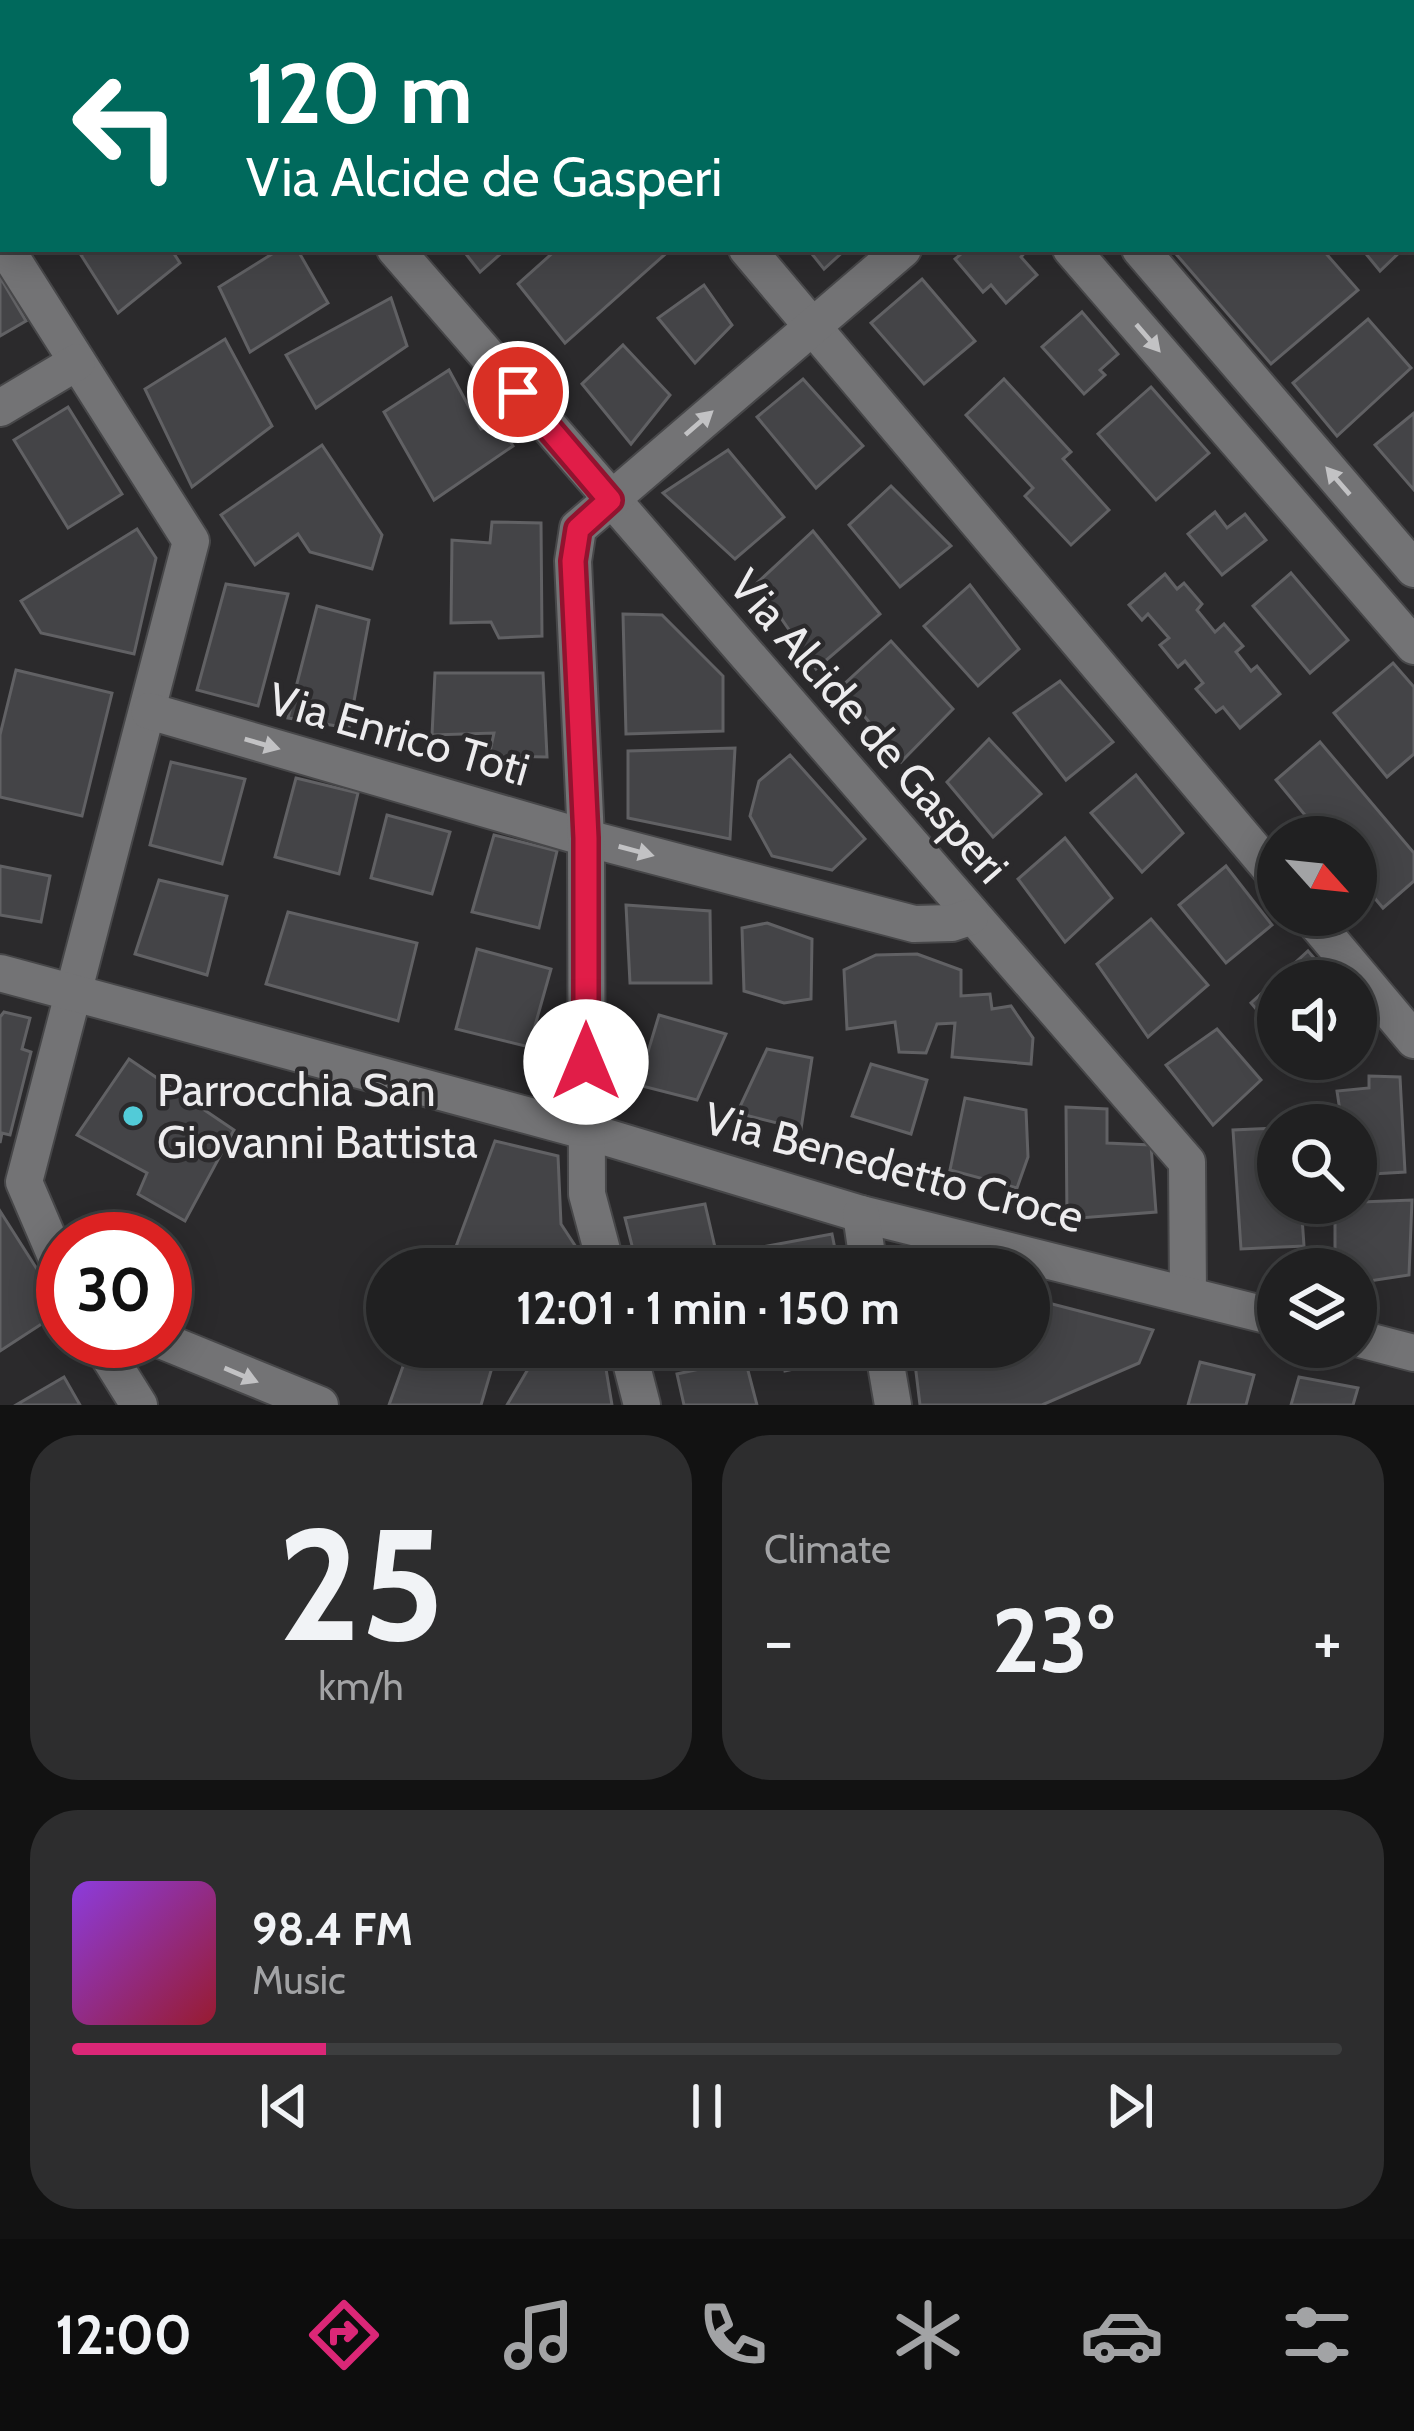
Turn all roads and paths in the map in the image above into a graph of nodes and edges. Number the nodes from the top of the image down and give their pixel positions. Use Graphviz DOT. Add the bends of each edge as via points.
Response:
graph roads {
  1 [pos="8,252"];
  2 [pos="398,252"];
  3 [pos="750,252"];
  4 [pos="900,252"];
  5 [pos="1074,252"];
  6 [pos="1143,252"];
  7 [pos="814,326"];
  8 [pos="77,362"];
  9 [pos="0,408"];
  10 [pos="610,500"];
  11 [pos="1377,526"];
  12 [pos="1338,558"];
  13 [pos="1414,569"];
  14 [pos="1414,646"];
  15 [pos="149,711"];
  16 [pos="586,838"];
  17 [pos="1257,853"];
  18 [pos="970,917"];
  19 [pos="1327,936"];
  20 [pos="0,973"];
  21 [pos="73,993"];
  22 [pos="1414,1040"];
  23 [pos="589,1132"];
  24 [pos="37,1212"];
  25 [pos="861,1214"];
  26 [pos="601,1248"];
  27 [pos="866,1248"];
  28 [pos="1188,1294"];
  29 [pos="1257,1312"];
  30 [pos="1377,1343"];
  31 [pos="192,1353"];
  32 [pos="1414,1353"];
  33 [pos="116,1368"];
  34 [pos="632,1368"];
  35 [pos="887,1368"];
  36 [pos="139,1405"];
  37 [pos="320,1405"];
  38 [pos="642,1405"];
  39 [pos="893,1405"];
  1 -- 8 [label="street"];
  2 -- 10 [label="street, Via Alcide de Gasperi"];
  3 -- 7 [label="street"];
  4 -- 7 [label="street"];
  5 -- 12 [label="street, one-way"];
  11 -- 6 [label="street, one-way"];
  10 -- 7 [label="street, one-way"];
  7 -- 17 [label="street"];
  8 -- 9 [label="street"];
  8 -- 15 [label="street" via="191,541"];
  10 -- 16 [label="street" via="578,529 573,561"];
  10 -- 18 [label="street, Via Alcide de Gasperi"];
  11 -- 12 [label="street"];
  11 -- 13 [label="street"];
  12 -- 14 [label="street"];
  15 -- 16 [label="street, Via Enrico Toti, one-way"];
  15 -- 21 [label="street"];
  16 -- 18 [label="street, Via Enrico Toti, one-way" via="914,924"];
  16 -- 23 [label="street"];
  18 -- 28 [label="street, Via Alcide de Gasperi" via="1187,1162"];
  19 -- 22 [label="street"];
  20 -- 21 [label="street, Via Benedetto Croce"];
  21 -- 23 [label="street, Via Benedetto Croce"];
  21 -- 24 [label="street" via="24,1182"];
  23 -- 25 [label="street, Via Benedetto Croce"];
  23 -- 26 [label="street" via="587,1194"];
  25 -- 27 [label="street"];
  25 -- 28 [label="street, Via Benedetto Croce"];
  28 -- 29 [label="street, Via Benedetto Croce"];
  30 -- 32 [label="street"];
  31 -- 37 [label="street, one-way"];
  33 -- 36 [label="street"];
  34 -- 38 [label="street"];
  35 -- 39 [label="street"];
}
